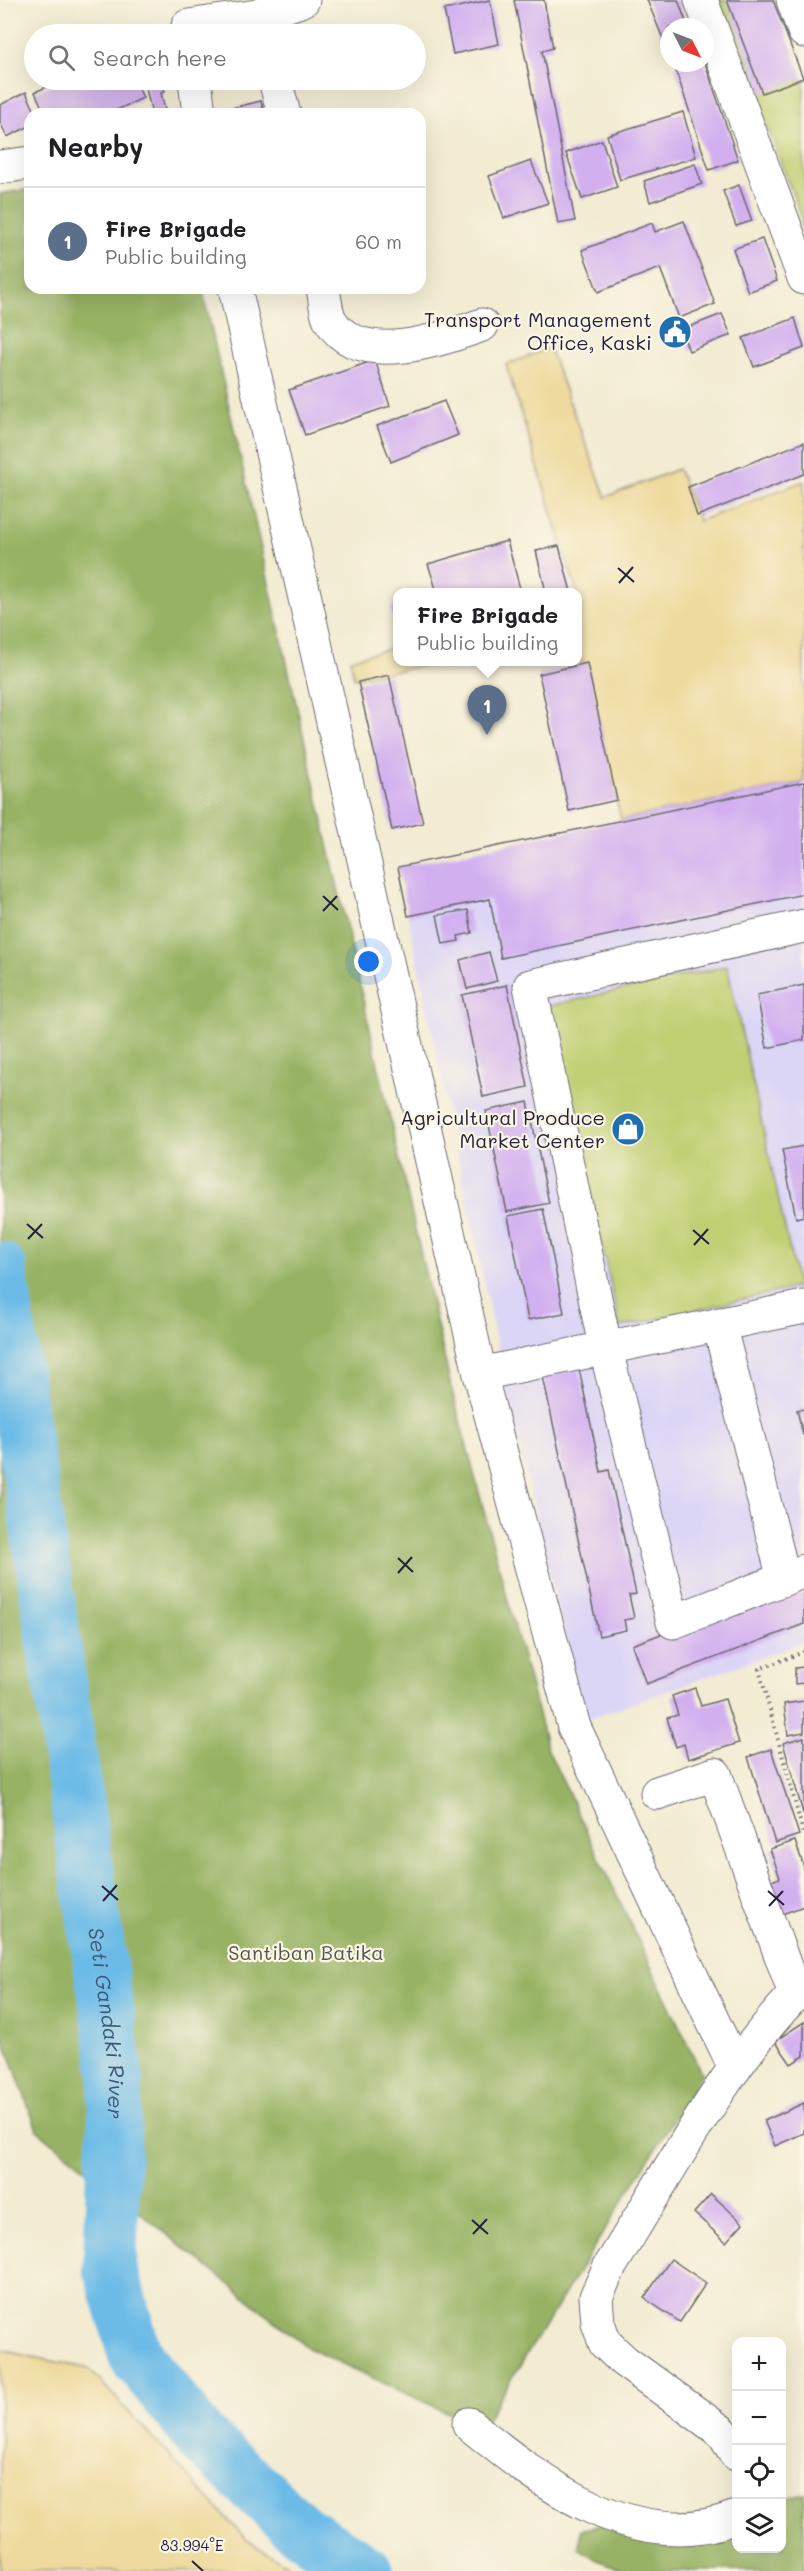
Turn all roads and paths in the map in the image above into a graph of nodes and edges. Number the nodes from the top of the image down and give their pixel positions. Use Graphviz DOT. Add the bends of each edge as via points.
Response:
graph roads {
  1 [pos="303,0"];
  2 [pos="701,0"];
  3 [pos="793,0"];
  4 [pos="189,20"];
  5 [pos="246,24"];
  6 [pos="262,24"];
  7 [pos="804,31"];
  8 [pos="196,90"];
  9 [pos="278,90"];
  10 [pos="198,108"];
  11 [pos="282,108"];
  12 [pos="24,164"];
  13 [pos="0,167"];
  14 [pos="804,278"];
  15 [pos="236,294"];
  16 [pos="324,294"];
  17 [pos="482,325"];
  18 [pos="804,926"];
  19 [pos="804,1307"];
  20 [pos="719,1324"];
  21 [pos="605,1346"];
  22 [pos="480,1374"];
  23 [pos="794,1575"];
  24 [pos="804,1652"];
  25 [pos="657,1793"];
  26 [pos="804,1836"];
  27 [pos="799,1989"];
  28 [pos="735,2068"];
  29 [pos="469,2424"];
  30 [pos="732,2448"];
  31 [pos="732,2519"];
  1 -- 6 [label="street"];
  2 -- 14 [label="street"];
  3 -- 7 [label="street"];
  4 -- 5 [label="street"];
  8 -- 10 [label="street"];
  9 -- 11 [label="street"];
  12 -- 13 [label="street"];
  15 -- 22 [label="street"];
  16 -- 17 [label="street" via="330,321 358,343 384,347 434,343"];
  18 -- 21 [label="street" via="530,986"];
  19 -- 20 [label="street"];
  20 -- 21 [label="street"];
  20 -- 23 [label="street"];
  21 -- 22 [label="street"];
  21 -- 23 [label="street" via="673,1622"];
  22 -- 28 [label="street" via="574,1727"];
  24 -- 26 [label="path" via="759,1669"];
  25 -- 27 [label="street" via="715,1774"];
  27 -- 28 [label="street"];
  28 -- 30 [label="street" via="609,2268 596,2296 604,2343 722,2432"];
  29 -- 31 [label="street" via="548,2484 627,2522 685,2527"];
}
